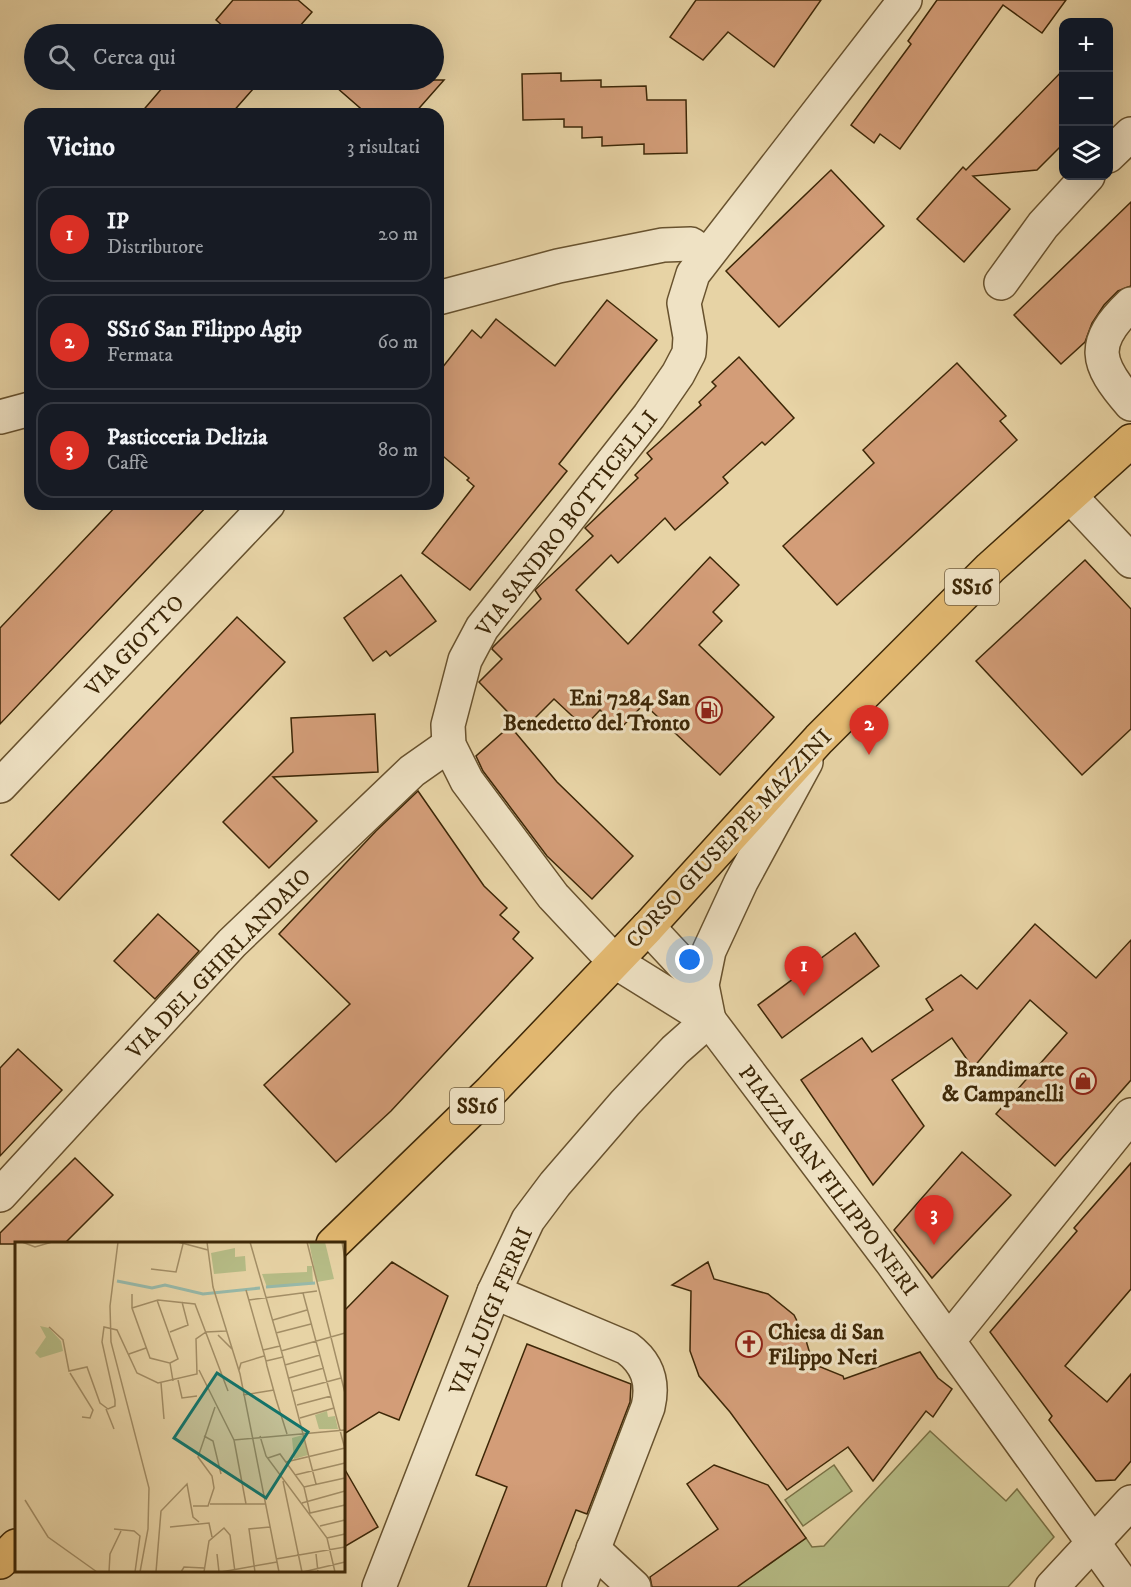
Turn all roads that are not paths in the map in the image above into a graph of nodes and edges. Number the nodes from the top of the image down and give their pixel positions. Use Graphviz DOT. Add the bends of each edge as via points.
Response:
graph roads {
  1 [pos="905,0"];
  2 [pos="1131,134"];
  3 [pos="1113,151"];
  4 [pos="1084,180"];
  5 [pos="707,255"];
  6 [pos="1001,283"];
  7 [pos="444,296"];
  8 [pos="1131,303"];
  9 [pos="1131,404"];
  10 [pos="24,411"];
  11 [pos="0,417"];
  12 [pos="1131,441"];
  13 [pos="1070,496"];
  14 [pos="262,510"];
  15 [pos="1131,561"];
  16 [pos="819,739"];
  17 [pos="449,745"];
  18 [pos="0,786"];
  19 [pos="648,927"];
  20 [pos="614,961"];
  21 [pos="702,985"];
  22 [pos="709,1020"];
  23 [pos="1131,1115"];
  24 [pos="0,1195"];
  25 [pos="335,1242"];
  26 [pos="494,1292"];
  27 [pos="949,1340"];
  28 [pos="1131,1502"];
  29 [pos="1094,1544"];
  30 [pos="15,1547"];
  31 [pos="593,1549"];
  32 [pos="0,1562"];
  33 [pos="379,1587"];
  34 [pos="579,1587"];
  35 [pos="634,1587"];
  36 [pos="1052,1587"];
  37 [pos="1125,1587"];
  1 -- 5 [label="street, VIA SANDRO BOTTICELLI"];
  2 -- 3 [label="street"];
  4 -- 6 [label="street" via="1048,219"];
  5 -- 7 [label="street" via="691,244 663,245 558,266"];
  5 -- 17 [label="street, VIA SANDRO BOTTICELLI" via="687,288 684,303 690,337 685,363 649,416 483,628 457,684 448,725"];
  8 -- 9 [label="street" via="1109,328 1100,352 1108,376"];
  10 -- 11 [label="street"];
  12 -- 13 [label="main road, CORSO GIUSEPPE MAZZINI / SS16"];
  13 -- 15 [label="street"];
  13 -- 16 [label="main road, CORSO GIUSEPPE MAZZINI / SS16" via="990,568"];
  14 -- 18 [label="street, VIA GIOTTO"];
  16 -- 19 [label="main road, CORSO GIUSEPPE MAZZINI / SS16"];
  16 -- 21 [label="street" via="715,935"];
  17 -- 20 [label="street, VIA SANDRO BOTTICELLI" via="467,781 532,871"];
  17 -- 24 [label="street, VIA DEL GHIRLANDAIO" via="412,771 232,943"];
  19 -- 20 [label="main road, CORSO GIUSEPPE MAZZINI / SS16"];
  19 -- 21 [label="street"];
  20 -- 22 [label="street, VIA SANDRO BOTTICELLI"];
  20 -- 25 [label="main road, CORSO GIUSEPPE MAZZINI / SS16" via="491,1091"];
  21 -- 22 [label="street"];
  22 -- 26 [label="street, VIA LUIGI FERRI" via="643,1083 547,1195 520,1235"];
  22 -- 27 [label="street, PIAZZA SAN FILIPPO NERI"];
  23 -- 27 [label="street"];
  26 -- 31 [label="street" via="627,1348 648,1373 648,1407"];
  26 -- 33 [label="street, VIA LUIGI FERRI"];
  27 -- 29 [label="street, PIAZZA SAN FILIPPO NERI"];
  28 -- 29 [label="street"];
  29 -- 36 [label="street"];
  29 -- 37 [label="street, PIAZZA SAN FILIPPO NERI"];
  30 -- 32 [label="main road"];
  31 -- 34 [label="street"];
  31 -- 35 [label="street"];
}
